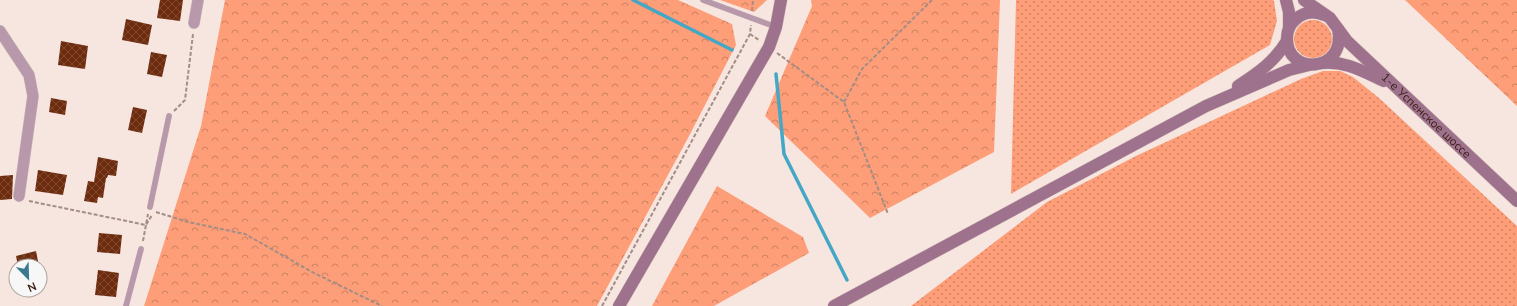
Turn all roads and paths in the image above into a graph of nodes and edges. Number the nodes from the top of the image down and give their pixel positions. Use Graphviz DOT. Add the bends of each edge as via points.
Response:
graph roads {
  1 [pos="198,0"];
  2 [pos="703,0"];
  3 [pos="753,0"];
  4 [pos="781,0"];
  5 [pos="932,0"];
  6 [pos="1286,0"];
  7 [pos="1304,0"];
  8 [pos="1324,15"];
  9 [pos="751,18"];
  10 [pos="194,23"];
  11 [pos="776,27"];
  12 [pos="1289,28"];
  13 [pos="1338,30"];
  14 [pos="0,31"];
  15 [pos="750,34"];
  16 [pos="1287,41"];
  17 [pos="769,47"];
  18 [pos="1322,63"];
  19 [pos="1309,65"];
  20 [pos="1392,85"];
  21 [pos="844,102"];
  22 [pos="1206,106"];
  23 [pos="170,116"];
  24 [pos="19,196"];
  25 [pos="1517,201"];
  26 [pos="150,207"];
  27 [pos="888,214"];
  28 [pos="146,225"];
  29 [pos="141,249"];
  30 [pos="126,306"];
  31 [pos="382,306"];
  32 [pos="602,306"];
  33 [pos="619,306"];
  34 [pos="834,306"];
  1 -- 10 [label="street"];
  2 -- 9 [label="lane"];
  3 -- 9 [label="path"];
  4 -- 11 [label="main road"];
  5 -- 21 [label="path" via="862,69"];
  6 -- 12 [label="main road"];
  7 -- 8 [label="main road, 1-е Успенское шоссе"];
  8 -- 12 [label="main road" via="1304,14"];
  8 -- 13 [label="main road, 1-е Успенское шоссе" via="1330,18"];
  9 -- 11 [label="lane"];
  9 -- 15 [label="path"];
  10 -- 23 [label="path" via="185,100"];
  11 -- 17 [label="main road"];
  12 -- 16 [label="main road"];
  13 -- 18 [label="main road" via="1337,50"];
  13 -- 20 [label="main road, 1-е Успенское шоссе"];
  14 -- 24 [label="street" via="29,75 34,96"];
  15 -- 17 [label="path"];
  15 -- 32 [label="path"];
  16 -- 19 [label="main road" via="1296,59"];
  16 -- 22 [label="main road" via="1279,54 1259,72"];
  17 -- 21 [label="path"];
  17 -- 33 [label="main road"];
  18 -- 19 [label="main road"];
  18 -- 20 [label="main road" via="1336,62 1355,67"];
  19 -- 22 [label="main road" via="1290,70"];
  20 -- 25 [label="main road, 1-е Успенское шоссе"];
  21 -- 27 [label="path"];
  22 -- 34 [label="main road"];
  23 -- 26 [label="lane"];
  24 -- 28 [label="path" via="31,202"];
  26 -- 28 [label="path"];
  28 -- 29 [label="path"];
  28 -- 31 [label="path" via="154,211 188,222 245,234 314,273"];
  29 -- 30 [label="lane"];
}
